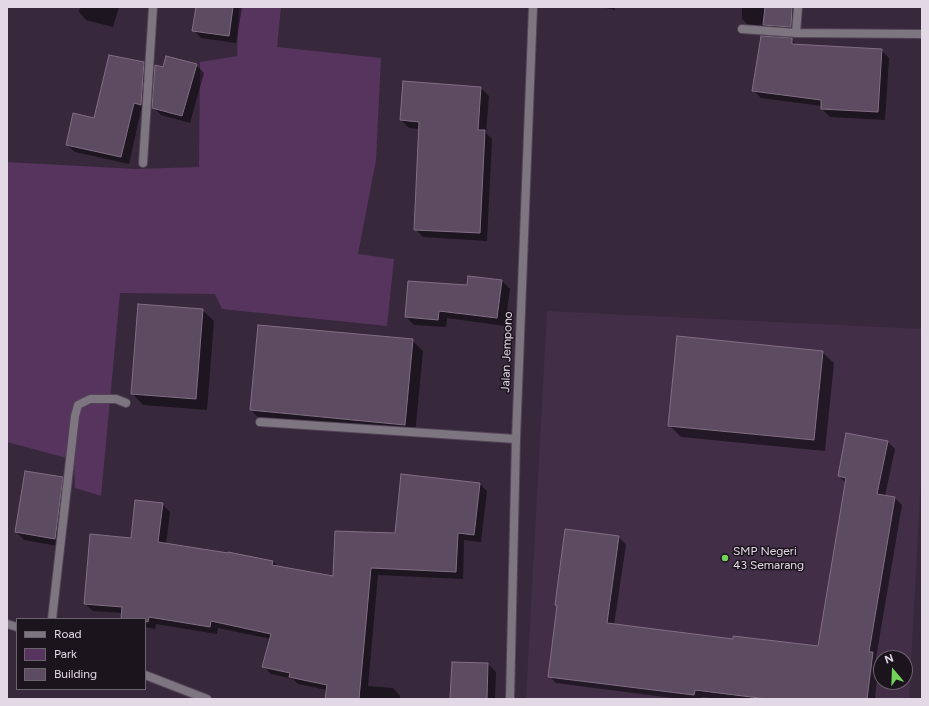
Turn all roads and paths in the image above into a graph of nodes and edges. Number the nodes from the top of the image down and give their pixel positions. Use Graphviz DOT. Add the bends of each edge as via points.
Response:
graph roads {
  1 [pos="153,7"];
  2 [pos="532,7"];
  3 [pos="798,7"];
  4 [pos="742,29"];
  5 [pos="796,33"];
  6 [pos="922,34"];
  7 [pos="143,163"];
  8 [pos="126,403"];
  9 [pos="260,422"];
  10 [pos="516,439"];
  11 [pos="52,618"];
  12 [pos="146,675"];
  13 [pos="207,699"];
  14 [pos="510,699"];
  1 -- 7 [label="street"];
  2 -- 10 [label="street, Jalan Jempono"];
  3 -- 5 [label="street"];
  4 -- 5 [label="street"];
  5 -- 6 [label="street"];
  8 -- 11 [label="street" via="116,399 90,400 78,404"];
  9 -- 10 [label="street"];
  10 -- 14 [label="street, Jalan Jempono"];
  12 -- 13 [label="street"];
}
